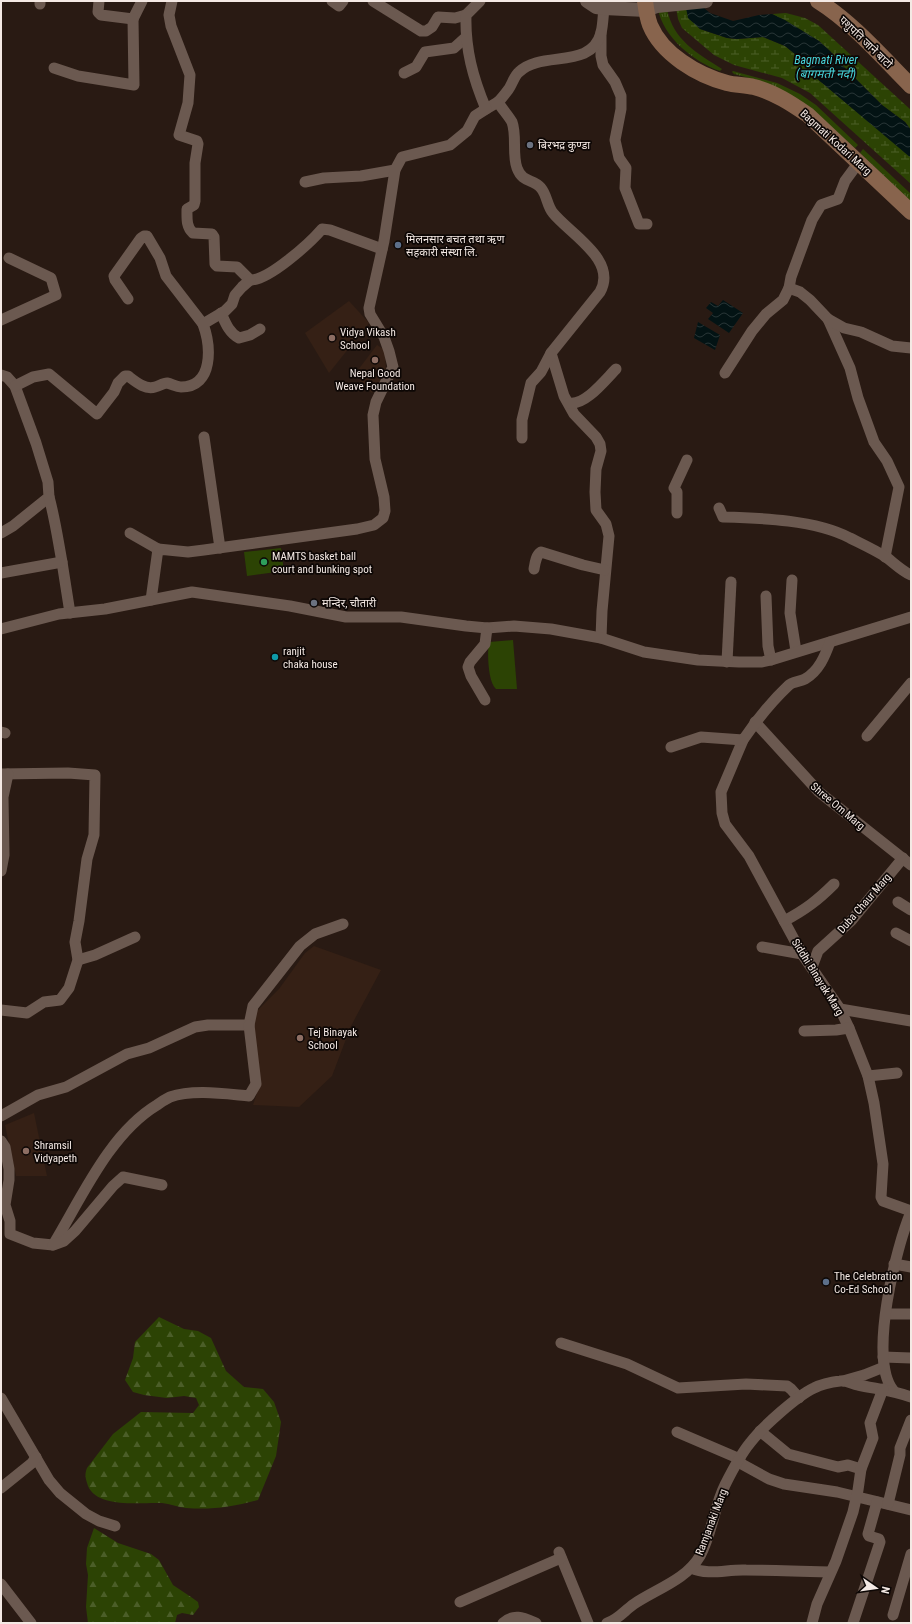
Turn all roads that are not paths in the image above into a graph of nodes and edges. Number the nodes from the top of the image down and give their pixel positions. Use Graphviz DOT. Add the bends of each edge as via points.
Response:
graph roads {
  1 [pos="99,1"];
  2 [pos="142,1"];
  3 [pos="172,1"];
  4 [pos="332,1"];
  5 [pos="343,1"];
  6 [pos="373,1"];
  7 [pos="480,1"];
  8 [pos="587,1"];
  9 [pos="706,1"];
  10 [pos="818,1"];
  11 [pos="649,6"];
  12 [pos="604,8"];
  13 [pos="466,15"];
  14 [pos="133,19"];
  15 [pos="601,32"];
  16 [pos="465,38"];
  17 [pos="54,68"];
  18 [pos="404,73"];
  19 [pos="911,86"];
  20 [pos="498,102"];
  21 [pos="486,109"];
  22 [pos="859,162"];
  23 [pos="395,170"];
  24 [pos="305,182"];
  25 [pos="911,212"];
  26 [pos="647,224"];
  27 [pos="382,249"];
  28 [pos="9,258"];
  29 [pos="250,280"];
  30 [pos="789,288"];
  31 [pos="128,299"];
  32 [pos="221,313"];
  33 [pos="828,319"];
  34 [pos="1,320"];
  35 [pos="203,324"];
  36 [pos="260,329"];
  37 [pos="911,348"];
  38 [pos="551,353"];
  39 [pos="616,369"];
  40 [pos="725,373"];
  41 [pos="1,374"];
  42 [pos="15,386"];
  43 [pos="569,403"];
  44 [pos="204,437"];
  45 [pos="522,438"];
  46 [pos="687,460"];
  47 [pos="50,497"];
  48 [pos="719,508"];
  49 [pos="677,513"];
  50 [pos="1,533"];
  51 [pos="130,533"];
  52 [pos="220,548"];
  53 [pos="158,549"];
  54 [pos="885,557"];
  55 [pos="62,562"];
  56 [pos="534,569"];
  57 [pos="605,570"];
  58 [pos="1,573"];
  59 [pos="911,575"];
  60 [pos="792,580"];
  61 [pos="731,582"];
  62 [pos="766,596"];
  63 [pos="151,600"];
  64 [pos="70,613"];
  65 [pos="911,617"];
  66 [pos="487,628"];
  67 [pos="1,629"];
  68 [pos="601,638"];
  69 [pos="830,642"];
  70 [pos="796,651"];
  71 [pos="771,660"];
  72 [pos="727,662"];
  73 [pos="911,683"];
  74 [pos="485,700"];
  75 [pos="755,722"];
  76 [pos="867,736"];
  77 [pos="743,740"];
  78 [pos="671,747"];
  79 [pos="4,774"];
  80 [pos="907,862"];
  81 [pos="1,871"];
  82 [pos="834,884"];
  83 [pos="898,902"];
  84 [pos="911,910"];
  85 [pos="784,921"];
  86 [pos="343,924"];
  87 [pos="896,933"];
  88 [pos="135,937"];
  89 [pos="911,941"];
  90 [pos="762,947"];
  91 [pos="802,954"];
  92 [pos="78,960"];
  93 [pos="812,967"];
  94 [pos="840,1009"];
  95 [pos="1,1010"];
  96 [pos="911,1021"];
  97 [pos="249,1025"];
  98 [pos="849,1028"];
  99 [pos="804,1030"];
  100 [pos="897,1073"];
  101 [pos="868,1076"];
  102 [pos="1,1116"];
  103 [pos="1,1142"];
  104 [pos="162,1185"];
  105 [pos="911,1211"];
  106 [pos="53,1245"];
  107 [pos="894,1264"];
  108 [pos="911,1268"];
  109 [pos="886,1314"];
  110 [pos="911,1314"];
  111 [pos="561,1343"];
  112 [pos="911,1358"];
  113 [pos="883,1362"];
  114 [pos="843,1381"];
  115 [pos="888,1390"];
  116 [pos="911,1397"];
  117 [pos="1,1398"];
  118 [pos="798,1398"];
  119 [pos="911,1420"];
  120 [pos="760,1431"];
  121 [pos="677,1432"];
  122 [pos="36,1457"];
  123 [pos="739,1461"];
  124 [pos="862,1469"];
  125 [pos="1,1488"];
  126 [pos="857,1496"];
  127 [pos="883,1503"];
  128 [pos="911,1510"];
  129 [pos="115,1526"];
  130 [pos="911,1554"];
  131 [pos="691,1568"];
  132 [pos="830,1572"];
  133 [pos="1,1584"];
  134 [pos="460,1602"];
  135 [pos="893,1615"];
  136 [pos="621,1620"];
  137 [pos="31,1623"];
  138 [pos="503,1623"];
  139 [pos="536,1623"];
  140 [pos="588,1623"];
  141 [pos="607,1623"];
  142 [pos="812,1623"];
  143 [pos="853,1623"];
  1 -- 14 [label="street" via="98,12 101,15"];
  2 -- 14 [label="street"];
  3 -- 29 [label="street" via="169,15 171,26 190,75 188,103 179,134 197,141 198,144 195,201 187,210 188,224 193,233 212,234 217,266 237,267"];
  4 -- 5 [label="street" via="339,6"];
  6 -- 13 [label="street" via="426,32 438,17 455,18"];
  7 -- 13 [label="street"];
  8 -- 12 [label="street" via="596,7"];
  9 -- 11 [label="street"];
  10 -- 19 [label="main road, पशुपति जाने बाटो" via="853,28"];
  11 -- 12 [label="street"];
  11 -- 22 [label="main road, Bagmati Kodari Marg" via="650,25 659,40 691,68 727,83 754,87 791,103 808,115"];
  12 -- 15 [label="street"];
  13 -- 16 [label="street"];
  14 -- 17 [label="street" via="134,85 78,76"];
  15 -- 20 [label="street" via="588,52 530,65 519,72"];
  15 -- 26 [label="street" via="603,65 621,96 615,140 619,158 626,168 625,188 639,224"];
  16 -- 18 [label="street" via="454,48 425,52 416,68"];
  16 -- 21 [label="street" via="479,93"];
  20 -- 21 [label="street"];
  20 -- 38 [label="street" via="512,123 516,165 522,178 542,189 551,212 583,241 604,270 605,279 600,292"];
  21 -- 23 [label="street" via="475,116 467,131 450,145 402,157"];
  22 -- 25 [label="main road, Bagmati Kodari Marg"];
  22 -- 30 [label="street" via="845,181 838,199 820,205 795,265"];
  23 -- 24 [label="street"];
  23 -- 27 [label="street"];
  27 -- 29 [label="street" via="322,229 307,245 267,275"];
  27 -- 52 [label="street" via="369,308 387,344 392,367 373,415 375,459 384,497 383,518 374,525 357,529"];
  28 -- 34 [label="street" via="51,278 56,295"];
  29 -- 32 [label="street" via="235,295 232,304"];
  30 -- 33 [label="street" via="800,292"];
  30 -- 40 [label="street" via="783,300 766,314 752,331"];
  31 -- 35 [label="street" via="114,276 141,238 147,236 166,276"];
  32 -- 35 [label="street"];
  32 -- 36 [label="street" via="234,336 239,338"];
  33 -- 37 [label="street" via="844,328 862,332 892,346"];
  33 -- 54 [label="street" via="850,368 874,442 887,461 899,487"];
  35 -- 42 [label="street" via="208,340 208,359 204,374 197,384 182,387 164,383 150,388 125,376 97,414 49,374 33,376"];
  38 -- 43 [label="street" via="561,389"];
  38 -- 45 [label="street" via="531,383 522,420"];
  39 -- 43 [label="street" via="579,403"];
  41 -- 42 [label="street"];
  42 -- 47 [label="street" via="36,443"];
  43 -- 57 [label="street" via="574,414 600,444 595,492 596,510 606,524 609,536"];
  44 -- 52 [label="street"];
  46 -- 49 [label="street" via="674,488 677,492"];
  47 -- 50 [label="street"];
  47 -- 55 [label="street"];
  48 -- 54 [label="street" via="723,516 782,521 833,531"];
  51 -- 53 [label="street"];
  52 -- 53 [label="street" via="188,552"];
  53 -- 63 [label="street"];
  54 -- 59 [label="street"];
  55 -- 58 [label="street"];
  55 -- 64 [label="street"];
  56 -- 57 [label="street" via="537,557 542,552 583,566"];
  57 -- 68 [label="street"];
  60 -- 70 [label="street" via="790,613"];
  61 -- 72 [label="street"];
  62 -- 71 [label="street"];
  63 -- 64 [label="street"];
  63 -- 66 [label="street" via="192,592 346,617 401,617"];
  64 -- 67 [label="street"];
  65 -- 69 [label="street"];
  66 -- 68 [label="street" via="514,626"];
  66 -- 74 [label="street" via="485,644 468,667"];
  68 -- 72 [label="street" via="644,652"];
  69 -- 70 [label="street"];
  69 -- 75 [label="street, Siddhi Binayak Marg" via="822,662 814,672 805,679 790,684"];
  70 -- 71 [label="street"];
  71 -- 72 [label="street"];
  73 -- 76 [label="street"];
  75 -- 77 [label="street, Siddhi Binayak Marg"];
  75 -- 80 [label="street, Shree Om Marg" via="819,792"];
  77 -- 78 [label="street" via="701,737"];
  77 -- 85 [label="street, Siddhi Binayak Marg" via="721,792 722,814 725,824 749,856"];
  79 -- 81 [label="street" via="4,855"];
  79 -- 92 [label="street" via="94,775 94,835 87,859 75,942"];
  80 -- 93 [label="street, Duba Chaur Marg" via="851,921 818,951"];
  82 -- 85 [label="street" via="817,901"];
  83 -- 84 [label="street"];
  85 -- 91 [label="street, Siddhi Binayak Marg"];
  86 -- 97 [label="street" via="315,934 300,946 253,1006"];
  87 -- 89 [label="street"];
  88 -- 92 [label="street"];
  90 -- 91 [label="street"];
  91 -- 93 [label="street, Siddhi Binayak Marg"];
  92 -- 95 [label="street" via="69,988 60,1000 44,1002 22,1014"];
  93 -- 94 [label="street, Siddhi Binayak Marg"];
  94 -- 96 [label="street"];
  94 -- 98 [label="street, Siddhi Binayak Marg"];
  97 -- 102 [label="street" via="195,1027 149,1048 127,1054 66,1087 38,1095"];
  97 -- 106 [label="street" via="256,1084 249,1096 185,1094 170,1097 144,1113 125,1132 92,1176"];
  98 -- 99 [label="street"];
  98 -- 101 [label="street, Siddhi Binayak Marg"];
  100 -- 101 [label="street"];
  101 -- 105 [label="street, Siddhi Binayak Marg" via="882,1146 881,1197 883,1201"];
  103 -- 106 [label="street" via="5,1147 9,1169 5,1205 10,1221 10,1234 33,1243"];
  104 -- 106 [label="street" via="123,1177 75,1232 64,1241"];
  105 -- 107 [label="street"];
  107 -- 108 [label="street"];
  107 -- 109 [label="street"];
  109 -- 110 [label="street"];
  109 -- 113 [label="street"];
  111 -- 118 [label="street" via="627,1364 678,1388 746,1384 787,1386"];
  112 -- 113 [label="street"];
  113 -- 114 [label="street" via="864,1375"];
  113 -- 115 [label="street"];
  114 -- 115 [label="street, Ramjanaki Marg"];
  114 -- 118 [label="street, Ramjanaki Marg" via="814,1387"];
  115 -- 116 [label="street, Ramjanaki Marg"];
  115 -- 124 [label="street" via="870,1423 873,1438"];
  117 -- 122 [label="street"];
  118 -- 120 [label="street, Ramjanaki Marg"];
  119 -- 127 [label="street"];
  120 -- 123 [label="street, Ramjanaki Marg"];
  120 -- 124 [label="street" via="788,1454 838,1467 848,1465"];
  121 -- 123 [label="street"];
  122 -- 125 [label="street"];
  122 -- 129 [label="street" via="60,1494 86,1514"];
  123 -- 126 [label="street" via="769,1479 784,1484"];
  123 -- 131 [label="street, Ramjanaki Marg" via="717,1503 700,1556"];
  124 -- 126 [label="street"];
  126 -- 127 [label="street"];
  126 -- 132 [label="street"];
  127 -- 128 [label="street"];
  127 -- 143 [label="street" via="868,1534 880,1542"];
  130 -- 135 [label="street"];
  131 -- 132 [label="street" via="699,1572"];
  131 -- 136 [label="street, Ramjanaki Marg" via="633,1605"];
  132 -- 142 [label="street"];
  133 -- 137 [label="street"];
  134 -- 140 [label="street" via="560,1555"];
  136 -- 141 [label="street, Ramjanaki Marg"];
  138 -- 139 [label="street" via="517,1616"];
}
